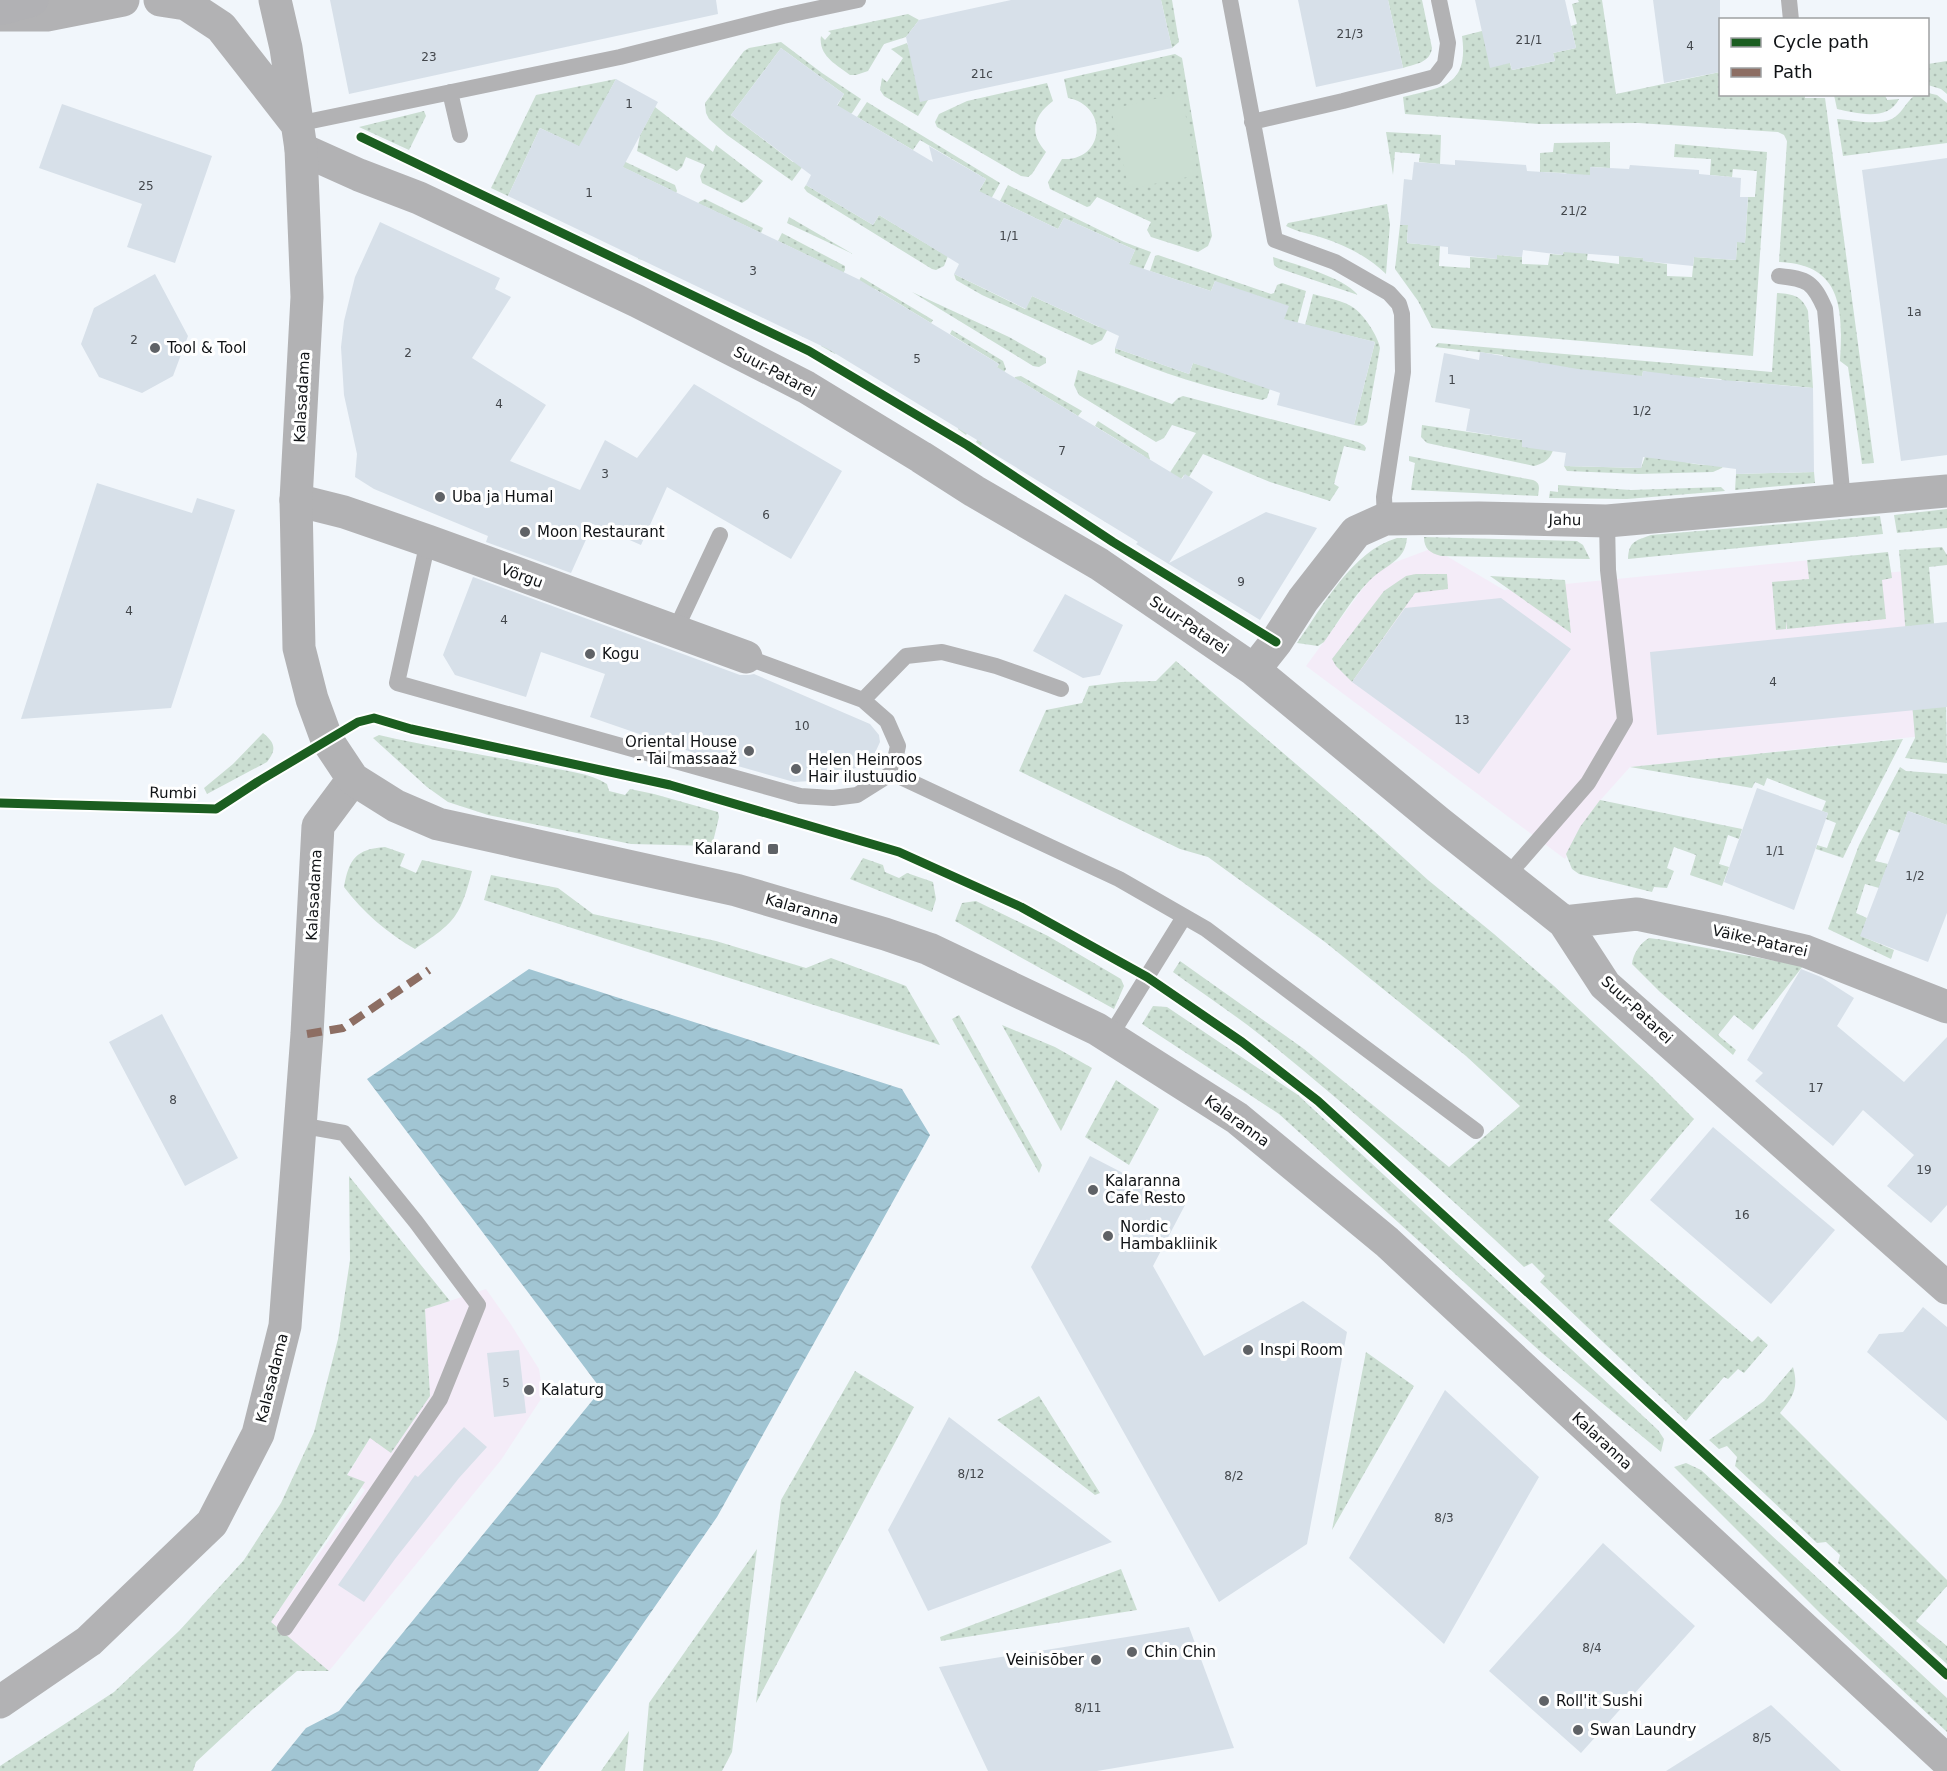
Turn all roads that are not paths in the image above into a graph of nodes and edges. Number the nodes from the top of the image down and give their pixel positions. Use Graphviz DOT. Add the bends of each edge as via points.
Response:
graph roads {
  1 [pos="32,0"];
  2 [pos="123,0"];
  3 [pos="159,0"];
  4 [pos="275,0"];
  5 [pos="858,0"];
  6 [pos="1230,0"];
  7 [pos="1439,0"];
  8 [pos="1789,0"];
  9 [pos="0,9"];
  10 [pos="0,15"];
  11 [pos="1791,18"];
  12 [pos="450,92"];
  13 [pos="1252,122"];
  14 [pos="460,135"];
  15 [pos="299,137"];
  16 [pos="1779,276"];
  17 [pos="1947,491"];
  18 [pos="296,500"];
  19 [pos="1843,501"];
  20 [pos="1384,519"];
  21 [pos="1607,521"];
  22 [pos="720,535"];
  23 [pos="428,541"];
  24 [pos="675,631"];
  25 [pos="746,657"];
  26 [pos="1254,670"];
  27 [pos="1061,689"];
  28 [pos="863,700"];
  29 [pos="892,773"];
  30 [pos="353,779"];
  31 [pos="1507,876"];
  32 [pos="1185,917"];
  33 [pos="1564,922"];
  34 [pos="1947,1007"];
  35 [pos="1109,1038"];
  36 [pos="299,1125"];
  37 [pos="1476,1131"];
  38 [pos="1947,1288"];
  39 [pos="285,1628"];
  40 [pos="0,1702"];
  41 [pos="1947,1761"];
  1 -- 9 [label="main road"];
  2 -- 10 [label="street" via="47,15"];
  3 -- 15 [label="street" via="186,4 221,27"];
  4 -- 15 [label="street, Kalasadama"];
  5 -- 12 [label="lane" via="620,57"];
  6 -- 13 [label="lane"];
  7 -- 13 [label="lane" via="1448,43 1444,64 1435,77"];
  8 -- 11 [label="lane"];
  12 -- 14 [label="lane"];
  12 -- 15 [label="lane"];
  13 -- 20 [label="lane" via="1275,240 1335,262 1389,293 1399,304 1402,372"];
  15 -- 18 [label="street, Kalasadama" via="307,297"];
  15 -- 26 [label="street, Suur-Patarei" via="359,175 419,198 637,301 806,387 1099,564"];
  16 -- 19 [label="lane" via="1800,278 1817,291 1825,309"];
  17 -- 19 [label="street, Jahu"];
  18 -- 23 [label="street, Võrgu"];
  18 -- 30 [label="street, Kalasadama" via="299,648 327,740"];
  19 -- 21 [label="street, Jahu"];
  20 -- 21 [label="street, Jahu"];
  20 -- 26 [label="street, Jahu" via="1356,532"];
  21 -- 31 [label="lane" via="1608,570 1625,720 1588,783"];
  22 -- 24 [label="lane"];
  23 -- 24 [label="street, Võrgu"];
  23 -- 29 [label="lane" via="397,683 800,796 857,795"];
  24 -- 25 [label="street, Võrgu"];
  25 -- 28 [label="lane"];
  26 -- 31 [label="street, Suur-Patarei"];
  27 -- 28 [label="lane" via="942,652 906,656"];
  28 -- 29 [label="lane" via="887,722 898,746"];
  29 -- 32 [label="lane" via="1119,879"];
  30 -- 35 [label="street, Kalaranna" via="396,806 438,824 736,890 929,949"];
  30 -- 36 [label="street, Kalasadama" via="318,826"];
  31 -- 33 [label="street, Suur-Patarei"];
  32 -- 35 [label="lane"];
  32 -- 37 [label="lane"];
  33 -- 34 [label="street, Väike-Patarei" via="1637,914 1723,932 1805,951"];
  33 -- 38 [label="street, Suur-Patarei" via="1605,985"];
  35 -- 41 [label="street, Kalaranna" via="1237,1118 1387,1242"];
  36 -- 39 [label="lane" via="344,1133 478,1305 440,1399"];
  36 -- 40 [label="street, Kalasadama" via="285,1326 258,1434 212,1523 89,1641"];
}
